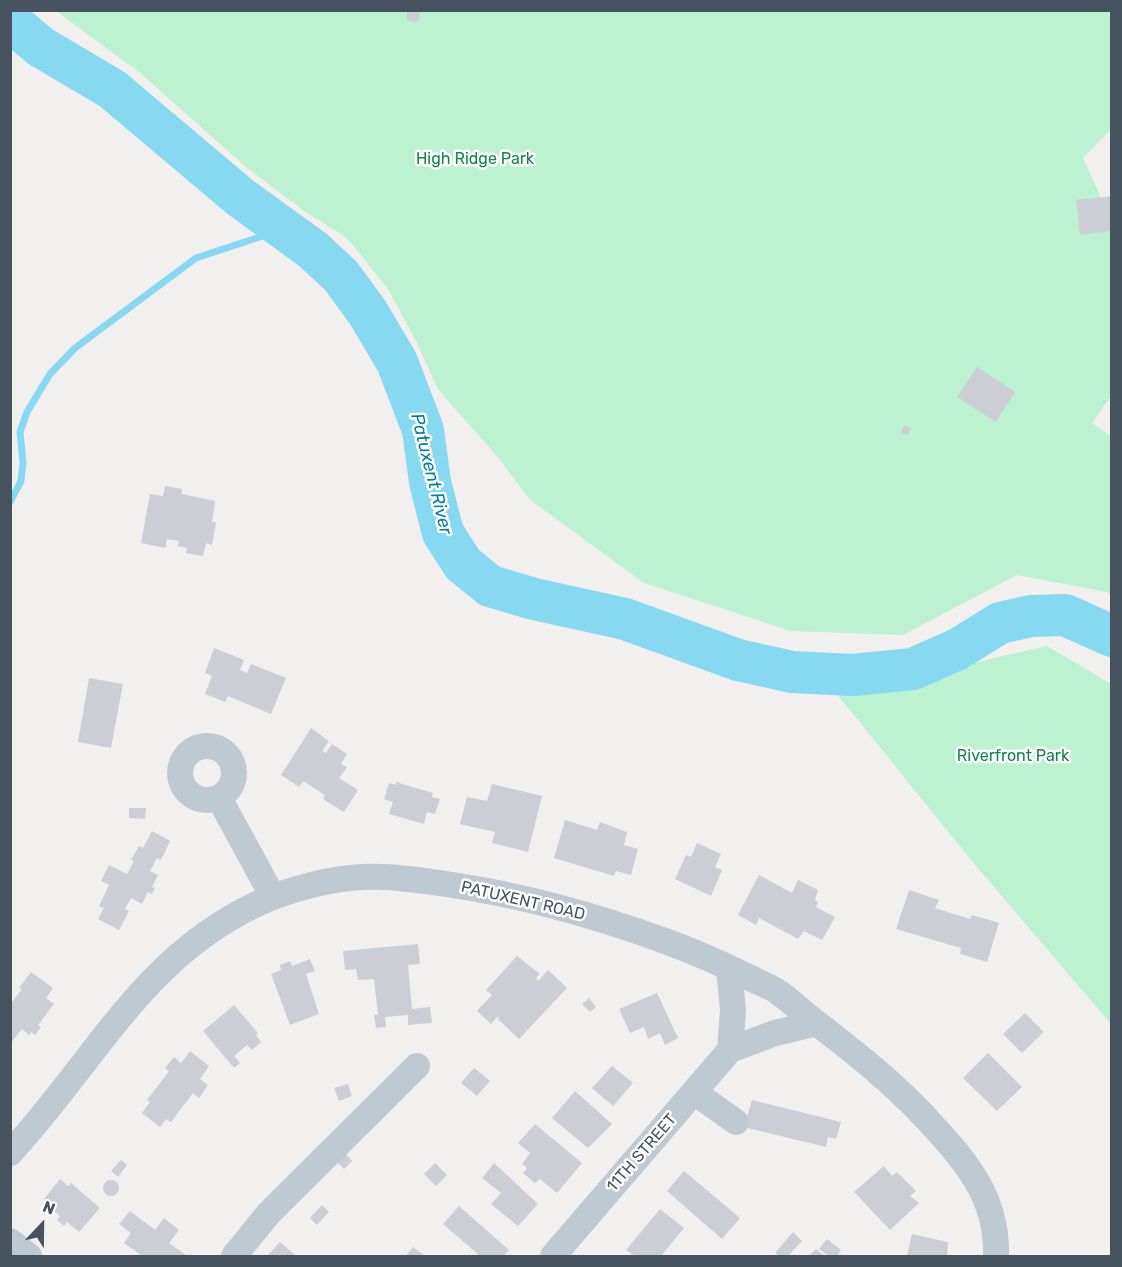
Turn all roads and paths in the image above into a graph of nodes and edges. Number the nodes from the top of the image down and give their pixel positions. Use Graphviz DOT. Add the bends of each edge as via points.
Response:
graph roads {
  1 [pos="219,798"];
  2 [pos="273,897"];
  3 [pos="729,968"];
  4 [pos="817,1023"];
  5 [pos="730,1050"];
  6 [pos="417,1065"];
  7 [pos="694,1092"];
  8 [pos="736,1122"];
  9 [pos="10,1153"];
  10 [pos="10,1241"];
  11 [pos="29,1257"];
  12 [pos="234,1257"];
  13 [pos="553,1257"];
  14 [pos="996,1257"];
  1 -- 2 [label="street"];
  2 -- 3 [label="street, PATUXENT ROAD" via="330,880 383,877 495,891 641,932"];
  2 -- 9 [label="street, PATUXENT ROAD" via="229,919 164,968 105,1033"];
  3 -- 4 [label="street, PATUXENT ROAD" via="774,990"];
  3 -- 5 [label="street" via="733,1010"];
  4 -- 5 [label="street, 11TH STREET"];
  4 -- 14 [label="street, PATUXENT ROAD" via="912,1103 971,1169 991,1212"];
  5 -- 7 [label="street, 11TH STREET"];
  6 -- 12 [label="street" via="269,1213"];
  7 -- 8 [label="street"];
  7 -- 13 [label="street, 11TH STREET"];
  10 -- 11 [label="street"];
}
